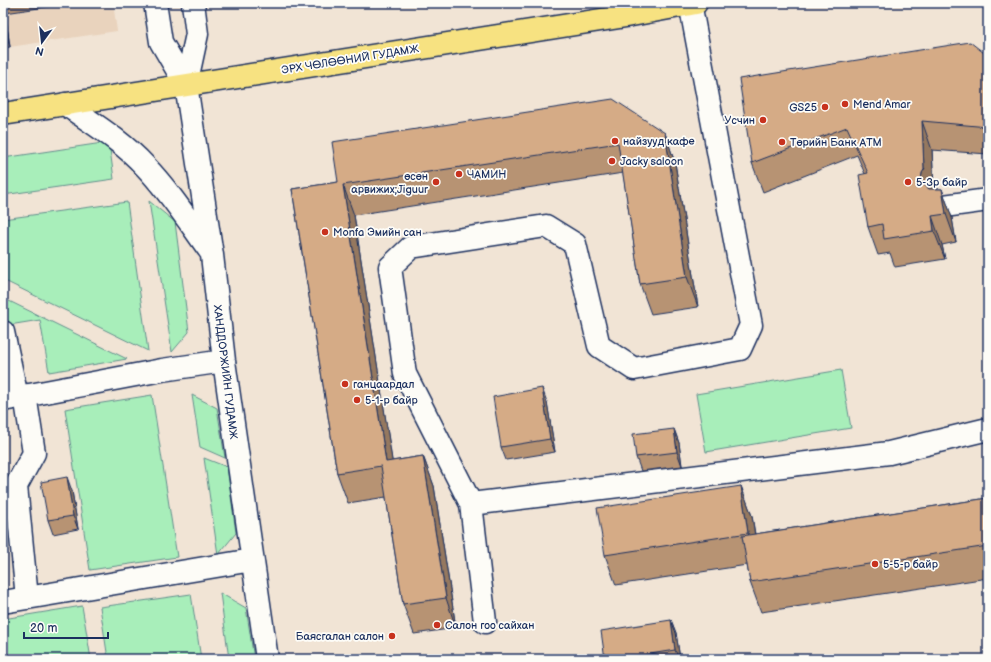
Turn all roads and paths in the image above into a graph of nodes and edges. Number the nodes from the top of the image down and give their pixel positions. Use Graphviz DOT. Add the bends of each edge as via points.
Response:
graph roads {
  1 [pos="155,3"];
  2 [pos="193,3"];
  3 [pos="692,3"];
  4 [pos="186,85"];
  5 [pos="65,104"];
  6 [pos="3,114"];
  7 [pos="988,200"];
  8 [pos="944,206"];
  9 [pos="212,255"];
  10 [pos="4,332"];
  11 [pos="224,361"];
  12 [pos="15,397"];
  13 [pos="988,429"];
  14 [pos="472,504"];
  15 [pos="252,560"];
  16 [pos="27,598"];
  17 [pos="3,602"];
  18 [pos="485,622"];
  19 [pos="267,659"];
  1 -- 4 [label="street" via="161,42"];
  2 -- 4 [label="street" via="197,34"];
  3 -- 4 [label="main road, ЭРХ ЧӨЛӨӨНИЙ ГУДАМЖ" via="626,16"];
  3 -- 14 [label="street" via="751,326 740,349 634,369 599,346 575,244 546,226 411,247 390,267 405,374"];
  4 -- 5 [label="main road, ЭРХ ЧӨЛӨӨНИЙ ГУДАМЖ"];
  4 -- 9 [label="street, ХАНДДОРЖИЙН ГУДАМЖ"];
  5 -- 6 [label="main road, ЭРХ ЧӨЛӨӨНИЙ ГУДАМЖ"];
  5 -- 9 [label="street" via="114,138 145,165"];
  7 -- 8 [label="street"];
  9 -- 11 [label="street, ХАНДДОРЖИЙН ГУДАМЖ"];
  10 -- 12 [label="street"];
  11 -- 12 [label="street"];
  11 -- 15 [label="street, ХАНДДОРЖИЙН ГУДАМЖ"];
  12 -- 16 [label="street" via="34,453 16,486"];
  13 -- 14 [label="street" via="890,452"];
  14 -- 18 [label="street"];
  15 -- 16 [label="street"];
  15 -- 19 [label="street, ХАНДДОРЖИЙН ГУДАМЖ"];
  16 -- 17 [label="street"];
}
